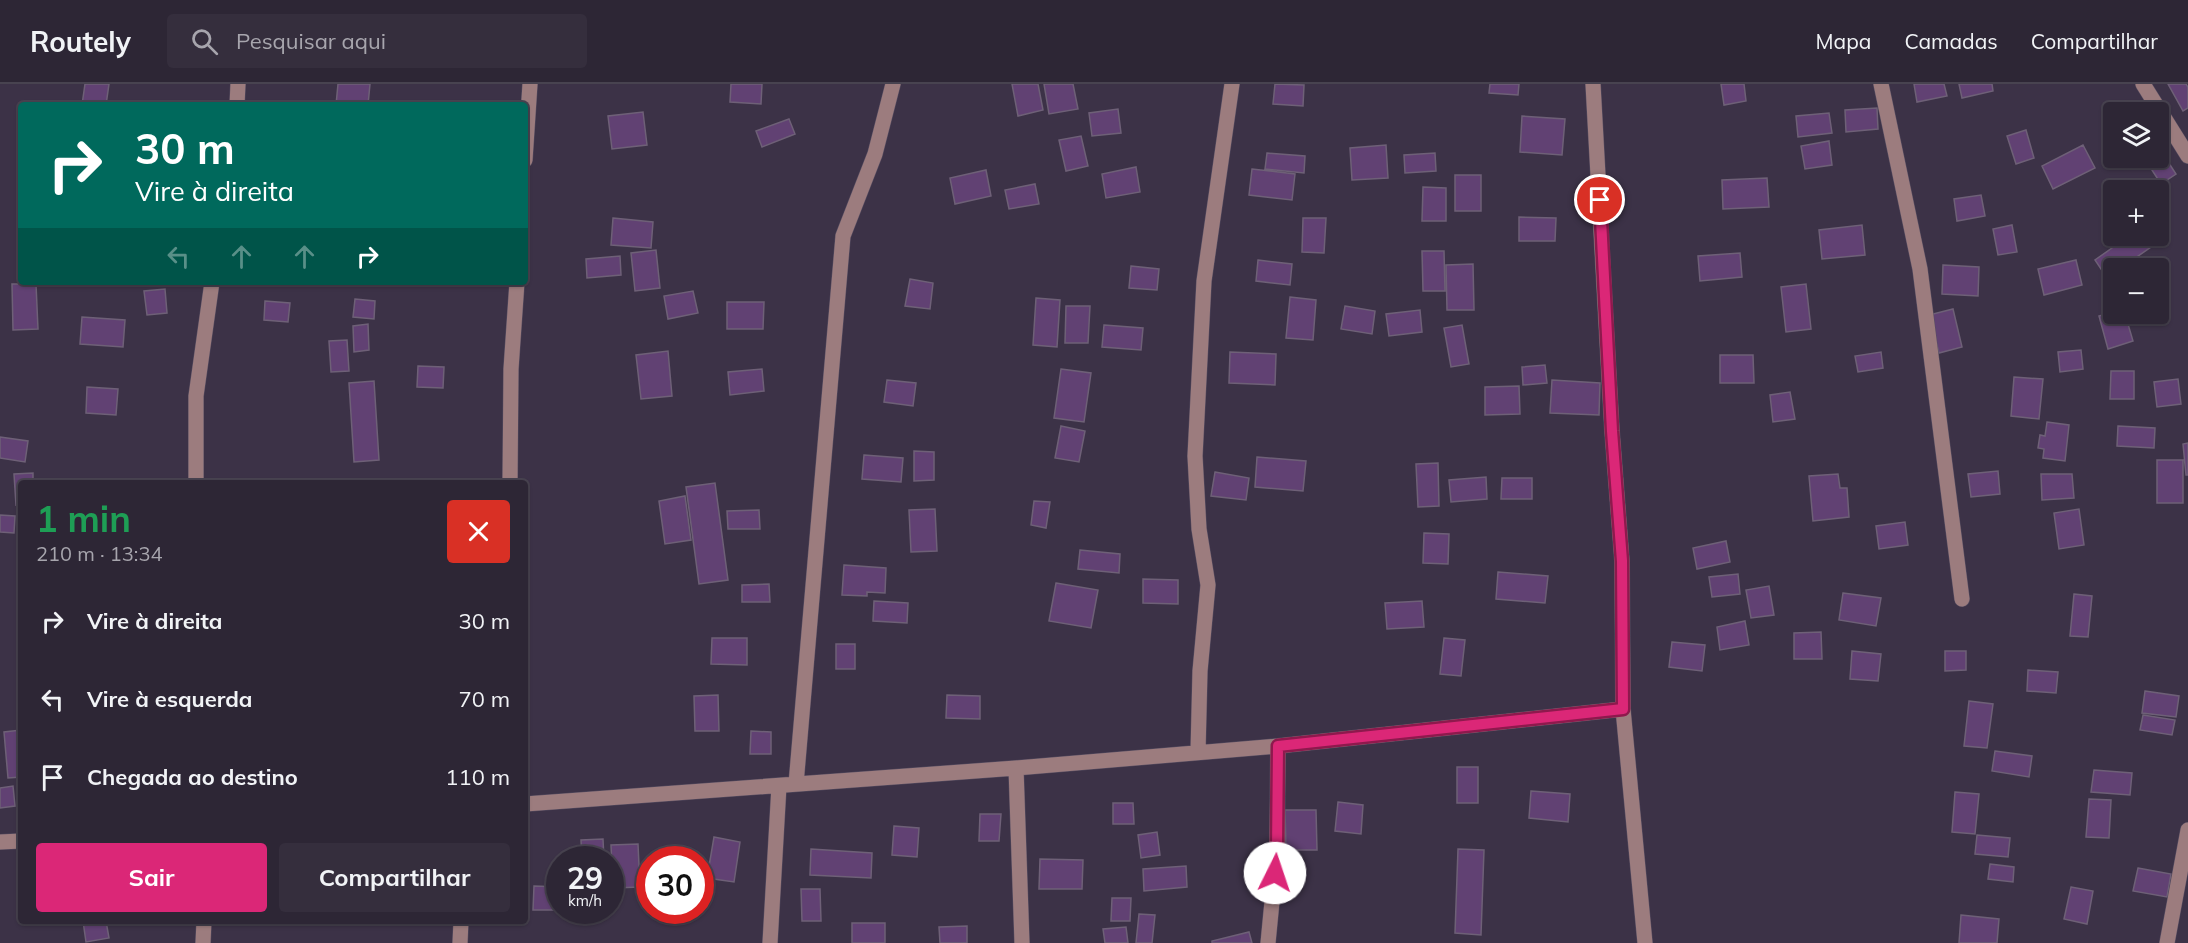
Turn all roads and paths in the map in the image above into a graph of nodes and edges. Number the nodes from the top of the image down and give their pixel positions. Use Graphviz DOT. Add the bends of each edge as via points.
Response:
graph roads {
  1 [pos="238,84"];
  2 [pos="530,84"];
  3 [pos="893,84"];
  4 [pos="1232,84"];
  5 [pos="1593,84"];
  6 [pos="1881,84"];
  7 [pos="2143,84"];
  8 [pos="237,102"];
  9 [pos="528,114"];
  10 [pos="2188,156"];
  11 [pos="212,285"];
  12 [pos="517,285"];
  13 [pos="196,480"];
  14 [pos="510,480"];
  15 [pos="1962,599"];
  16 [pos="1623,709"];
  17 [pos="1278,746"];
  18 [pos="1198,752"];
  19 [pos="1016,768"];
  20 [pos="796,784"];
  21 [pos="778,786"];
  22 [pos="528,804"];
  23 [pos="2188,830"];
  24 [pos="18,841"];
  25 [pos="0,842"];
  26 [pos="204,924"];
  27 [pos="462,924"];
  28 [pos="203,943"];
  29 [pos="460,943"];
  30 [pos="770,943"];
  31 [pos="1022,943"];
  32 [pos="1269,943"];
  33 [pos="1645,943"];
  34 [pos="2167,943"];
  1 -- 8 [label="street"];
  2 -- 9 [label="street"];
  3 -- 20 [label="street" via="875,154 843,236"];
  4 -- 18 [label="street" via="1201,328 1195,456 1199,529 1208,585"];
  5 -- 16 [label="street" via="1622,561"];
  6 -- 15 [label="street" via="1920,269"];
  7 -- 10 [label="street"];
  11 -- 13 [label="street" via="196,396"];
  12 -- 14 [label="street" via="510,369"];
  16 -- 17 [label="street"];
  16 -- 33 [label="street"];
  17 -- 18 [label="street"];
  17 -- 32 [label="street" via="1277,850"];
  18 -- 19 [label="street"];
  19 -- 20 [label="street"];
  19 -- 31 [label="street"];
  20 -- 21 [label="street"];
  21 -- 22 [label="street"];
  21 -- 30 [label="street"];
  23 -- 34 [label="street"];
  24 -- 25 [label="street"];
  26 -- 28 [label="street"];
  27 -- 29 [label="street"];
}
